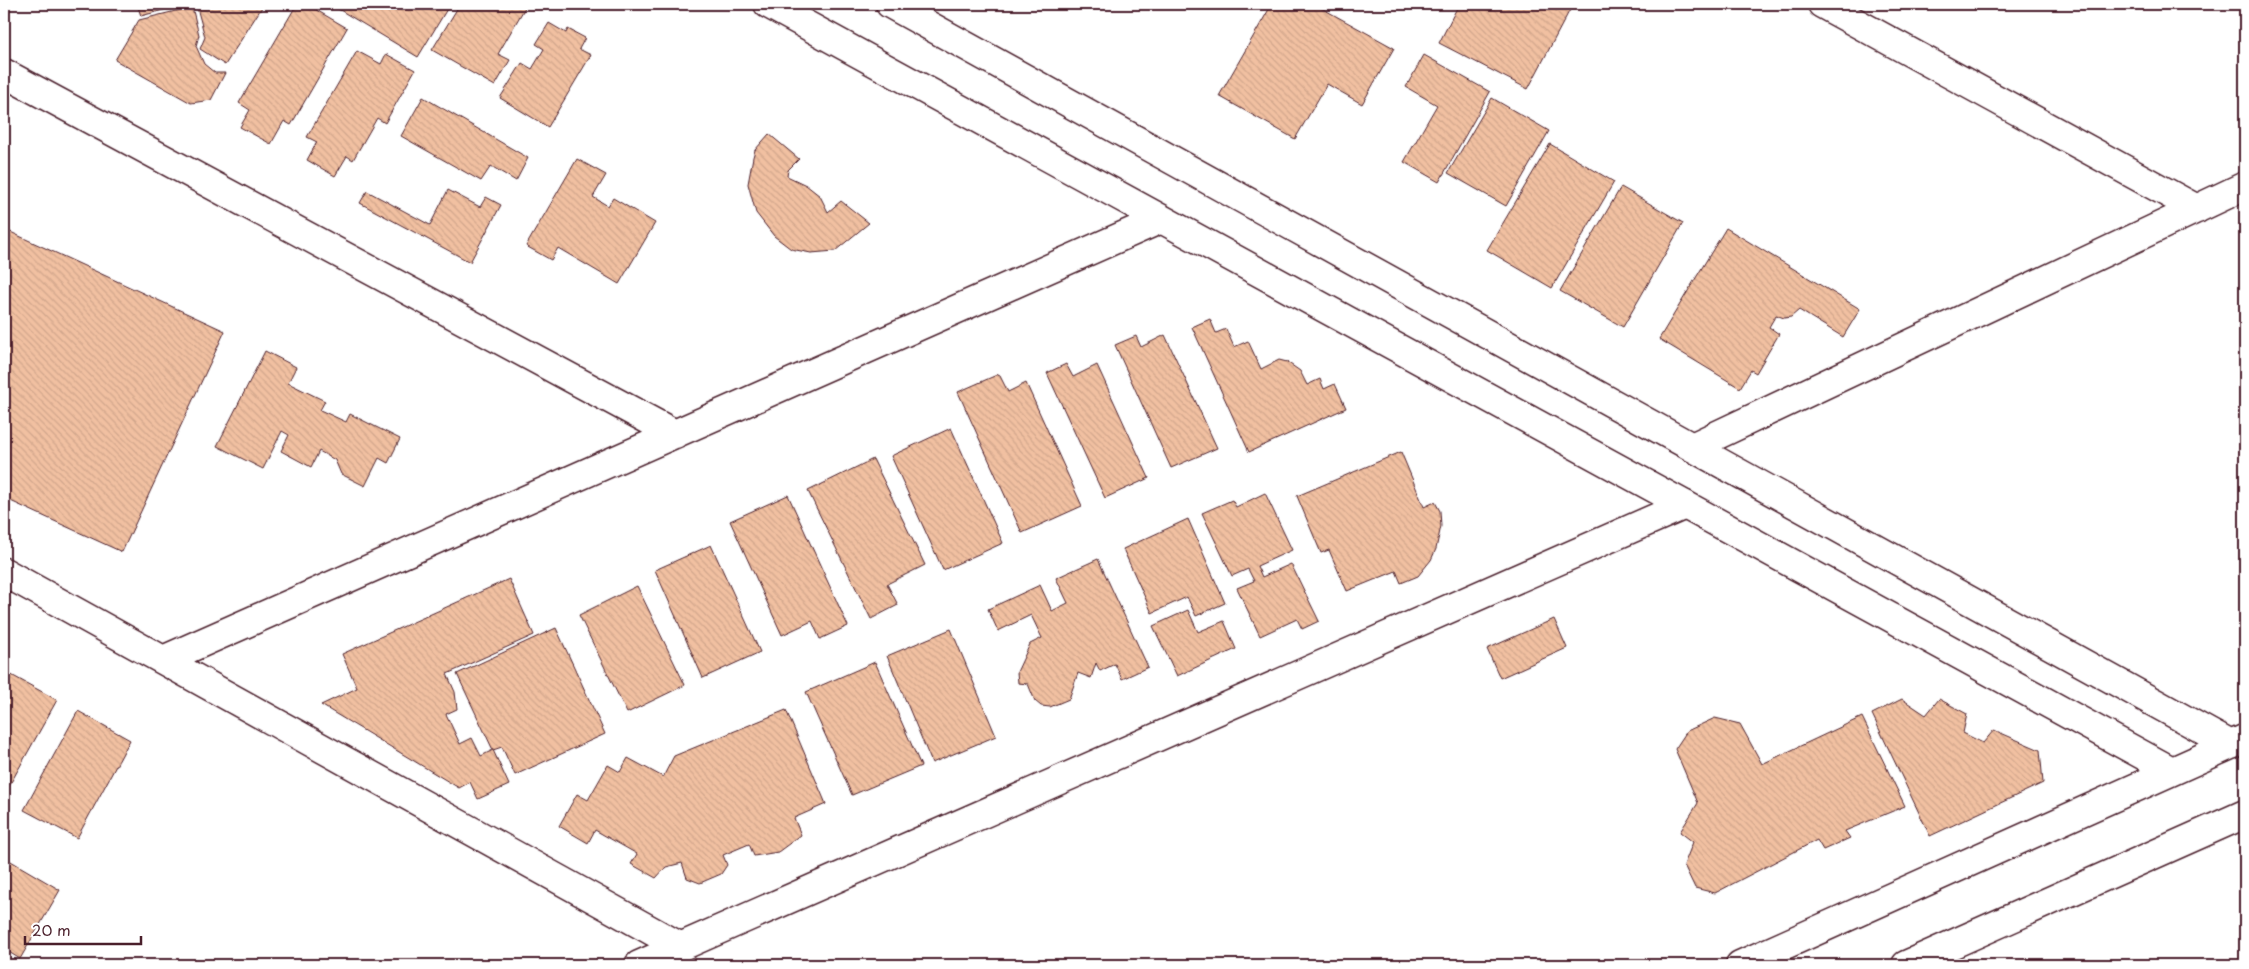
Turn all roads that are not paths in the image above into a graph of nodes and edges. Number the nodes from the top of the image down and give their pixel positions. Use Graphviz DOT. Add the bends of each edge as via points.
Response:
graph roads {
  1 [pos="768,4"];
  2 [pos="890,4"];
  3 [pos="1822,4"];
  4 [pos="4,73"];
  5 [pos="2245,186"];
  6 [pos="2197,208"];
  7 [pos="1160,219"];
  8 [pos="675,434"];
  9 [pos="1692,447"];
  10 [pos="1685,505"];
  11 [pos="4,572"];
  12 [pos="163,660"];
  13 [pos="2238,742"];
  14 [pos="2172,772"];
  15 [pos="2245,814"];
  16 [pos="681,947"];
  17 [pos="1761,962"];
  18 [pos="639,965"];
  19 [pos="1906,965"];
  1 -- 7 [label="street"];
  2 -- 9 [label="street"];
  3 -- 6 [label="street"];
  4 -- 8 [label="street"];
  5 -- 6 [label="street"];
  6 -- 9 [label="street"];
  7 -- 8 [label="street"];
  7 -- 10 [label="street"];
  8 -- 12 [label="street"];
  9 -- 13 [label="street"];
  10 -- 14 [label="street"];
  10 -- 16 [label="street"];
  11 -- 12 [label="street"];
  12 -- 16 [label="street"];
  13 -- 14 [label="street"];
  14 -- 17 [label="street"];
  15 -- 19 [label="street"];
  16 -- 18 [label="street"];
}
